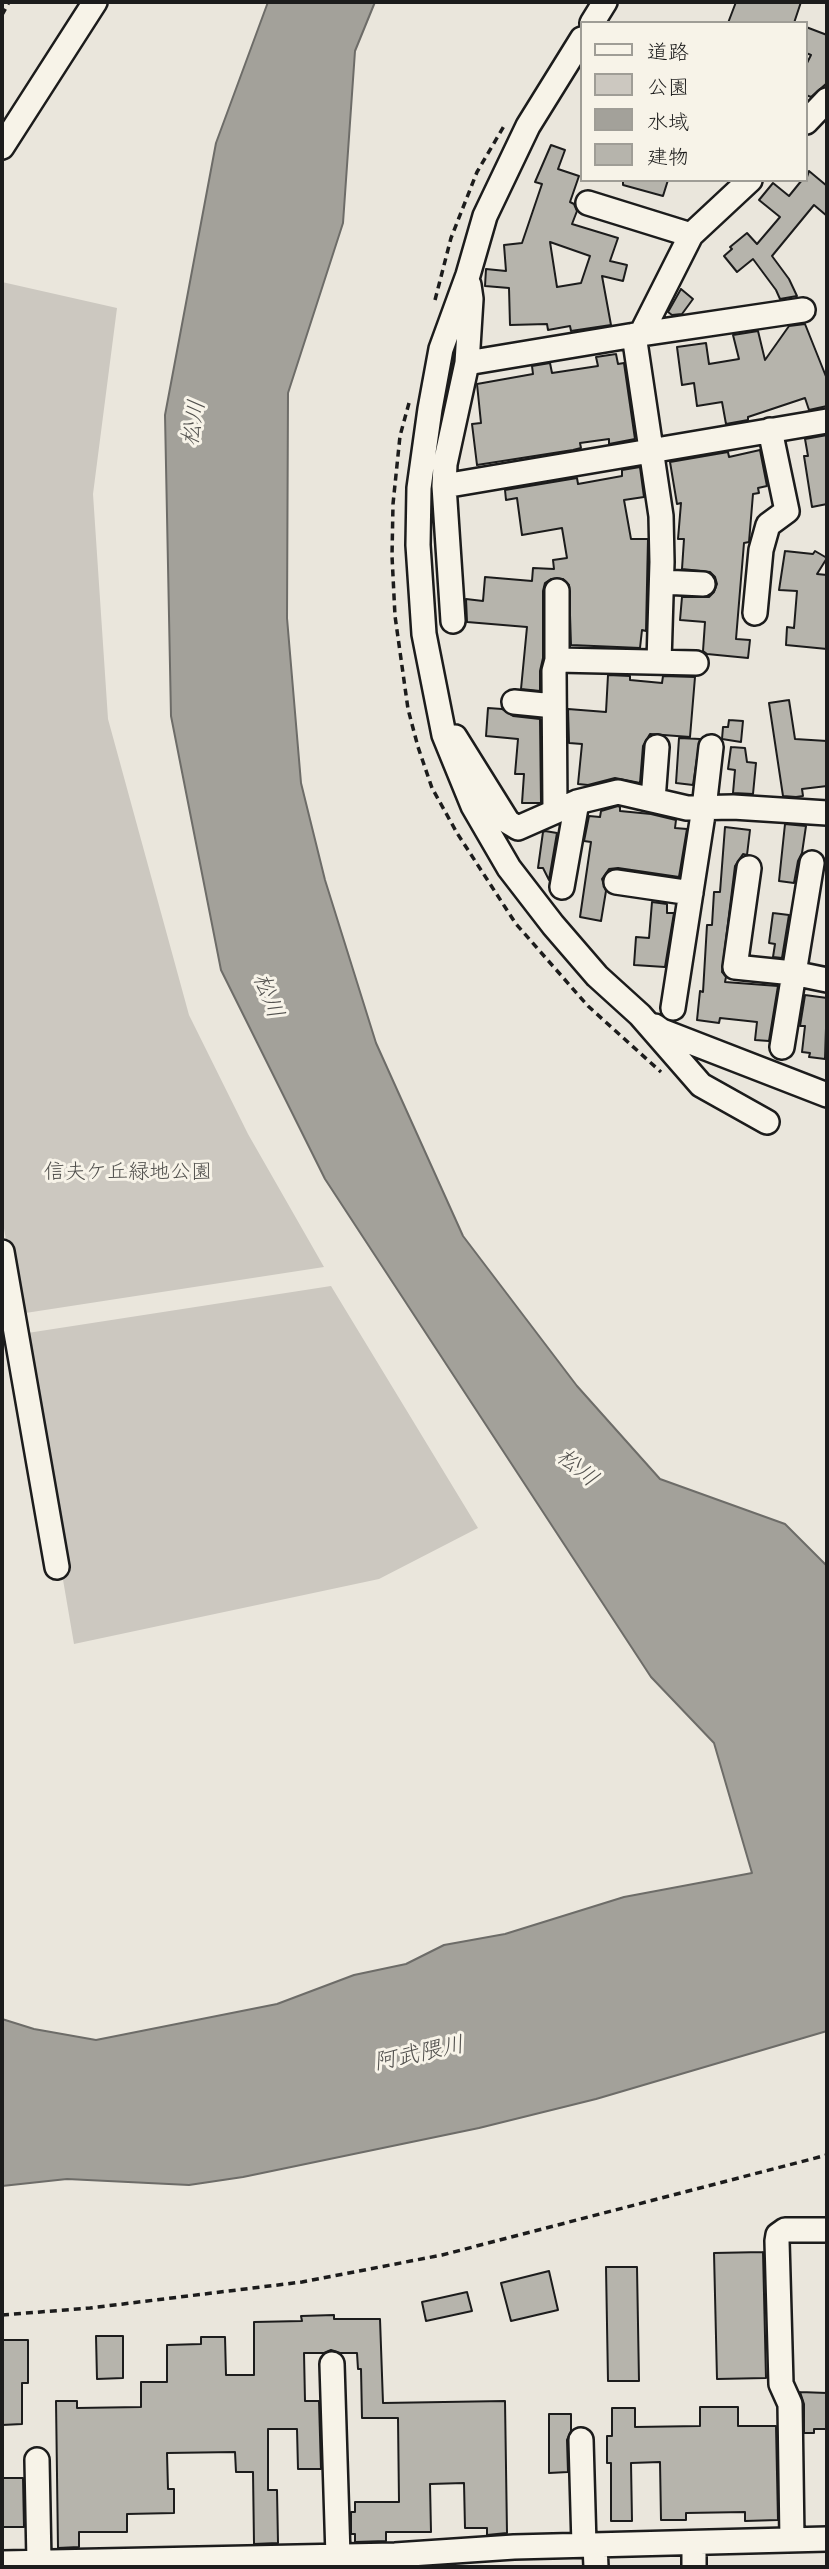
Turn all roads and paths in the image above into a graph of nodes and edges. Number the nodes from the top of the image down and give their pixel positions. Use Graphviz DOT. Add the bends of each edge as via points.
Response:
graph roads {
  1 [pos="9,2"];
  2 [pos="95,2"];
  3 [pos="605,2"];
  4 [pos="2,15"];
  5 [pos="593,21"];
  6 [pos="580,46"];
  7 [pos="575,64"];
  8 [pos="827,100"];
  9 [pos="808,118"];
  10 [pos="508,120"];
  11 [pos="2,147"];
  12 [pos="748,182"];
  13 [pos="589,203"];
  14 [pos="691,235"];
  15 [pos="468,275"];
  16 [pos="434,304"];
  17 [pos="803,310"];
  18 [pos="637,335"];
  19 [pos="467,363"];
  20 [pos="410,396"];
  21 [pos="827,421"];
  22 [pos="770,430"];
  23 [pos="650,451"];
  24 [pos="444,485"];
  25 [pos="662,582"];
  26 [pos="703,584"];
  27 [pos="557,591"];
  28 [pos="755,613"];
  29 [pos="453,621"];
  30 [pos="557,660"];
  31 [pos="659,662"];
  32 [pos="696,663"];
  33 [pos="514,702"];
  34 [pos="554,706"];
  35 [pos="441,718"];
  36 [pos="657,747"];
  37 [pos="711,747"];
  38 [pos="653,800"];
  39 [pos="577,802"];
  40 [pos="704,808"];
  41 [pos="555,811"];
  42 [pos="827,814"];
  43 [pos="812,863"];
  44 [pos="749,868"];
  45 [pos="616,882"];
  46 [pos="562,887"];
  47 [pos="691,894"];
  48 [pos="793,973"];
  49 [pos="827,980"];
  50 [pos="673,1008"];
  51 [pos="640,1015"];
  52 [pos="782,1047"];
  53 [pos="665,1076"];
  54 [pos="827,1095"];
  55 [pos="767,1122"];
  56 [pos="2,1252"];
  57 [pos="57,1567"];
  58 [pos="827,2155"];
  59 [pos="827,2230"];
  60 [pos="2,2315"];
  61 [pos="332,2364"];
  62 [pos="581,2440"];
  63 [pos="37,2460"];
  64 [pos="827,2539"];
  65 [pos="792,2540"];
  66 [pos="694,2543"];
  67 [pos="592,2553"];
  68 [pos="338,2556"];
  69 [pos="494,2558"];
  70 [pos="39,2562"];
  71 [pos="237,2562"];
  72 [pos="291,2562"];
  73 [pos="2,2563"];
  74 [pos="134,2563"];
  75 [pos="694,2567"];
  1 -- 4 [label="path"];
  2 -- 11 [label="street"];
  3 -- 5 [label="street"];
  6 -- 7 [label="street"];
  7 -- 15 [label="street" via="528,126 485,216"];
  8 -- 9 [label="street"];
  10 -- 16 [label="path" via="477,172 451,238"];
  12 -- 14 [label="street"];
  13 -- 14 [label="street"];
  14 -- 18 [label="street"];
  15 -- 19 [label="street"];
  15 -- 35 [label="street" via="441,349 419,488 424,634"];
  17 -- 18 [label="street"];
  18 -- 19 [label="street"];
  18 -- 23 [label="street"];
  19 -- 24 [label="street"];
  20 -- 53 [label="path" via="400,436 391,556 408,709 432,788 516,924 589,1006"];
  21 -- 22 [label="street"];
  22 -- 23 [label="street"];
  22 -- 28 [label="street" via="788,511 768,525"];
  23 -- 24 [label="street"];
  23 -- 25 [label="street" via="661,516"];
  24 -- 29 [label="street"];
  25 -- 26 [label="street"];
  25 -- 31 [label="street"];
  27 -- 30 [label="street"];
  30 -- 31 [label="street"];
  30 -- 34 [label="street"];
  31 -- 32 [label="street"];
  33 -- 34 [label="street"];
  34 -- 41 [label="street"];
  35 -- 41 [label="street" via="508,822 517,828"];
  35 -- 51 [label="street" via="473,806 509,868 597,976"];
  36 -- 38 [label="street"];
  37 -- 40 [label="street"];
  38 -- 39 [label="street" via="618,792"];
  38 -- 40 [label="street"];
  39 -- 41 [label="street"];
  39 -- 46 [label="street"];
  40 -- 42 [label="street"];
  40 -- 47 [label="street"];
  43 -- 48 [label="street"];
  44 -- 48 [label="street" via="735,967"];
  45 -- 47 [label="street"];
  47 -- 50 [label="street"];
  48 -- 49 [label="street"];
  48 -- 52 [label="street"];
  51 -- 54 [label="street" via="662,1031"];
  51 -- 55 [label="street" via="701,1085"];
  56 -- 57 [label="street"];
  58 -- 60 [label="path" via="442,2255 315,2280"];
  59 -- 65 [label="street" via="785,2230 777,2241 781,2384 790,2404"];
  61 -- 68 [label="street"];
  62 -- 67 [label="street"];
  63 -- 70 [label="street"];
  64 -- 65 [label="street"];
  65 -- 66 [label="street"];
  66 -- 67 [label="street"];
  66 -- 75 [label="street"];
  67 -- 69 [label="street"];
  68 -- 69 [label="street"];
  68 -- 72 [label="street"];
  70 -- 73 [label="street"];
  70 -- 74 [label="street"];
  71 -- 72 [label="street"];
  71 -- 74 [label="street"];
}
